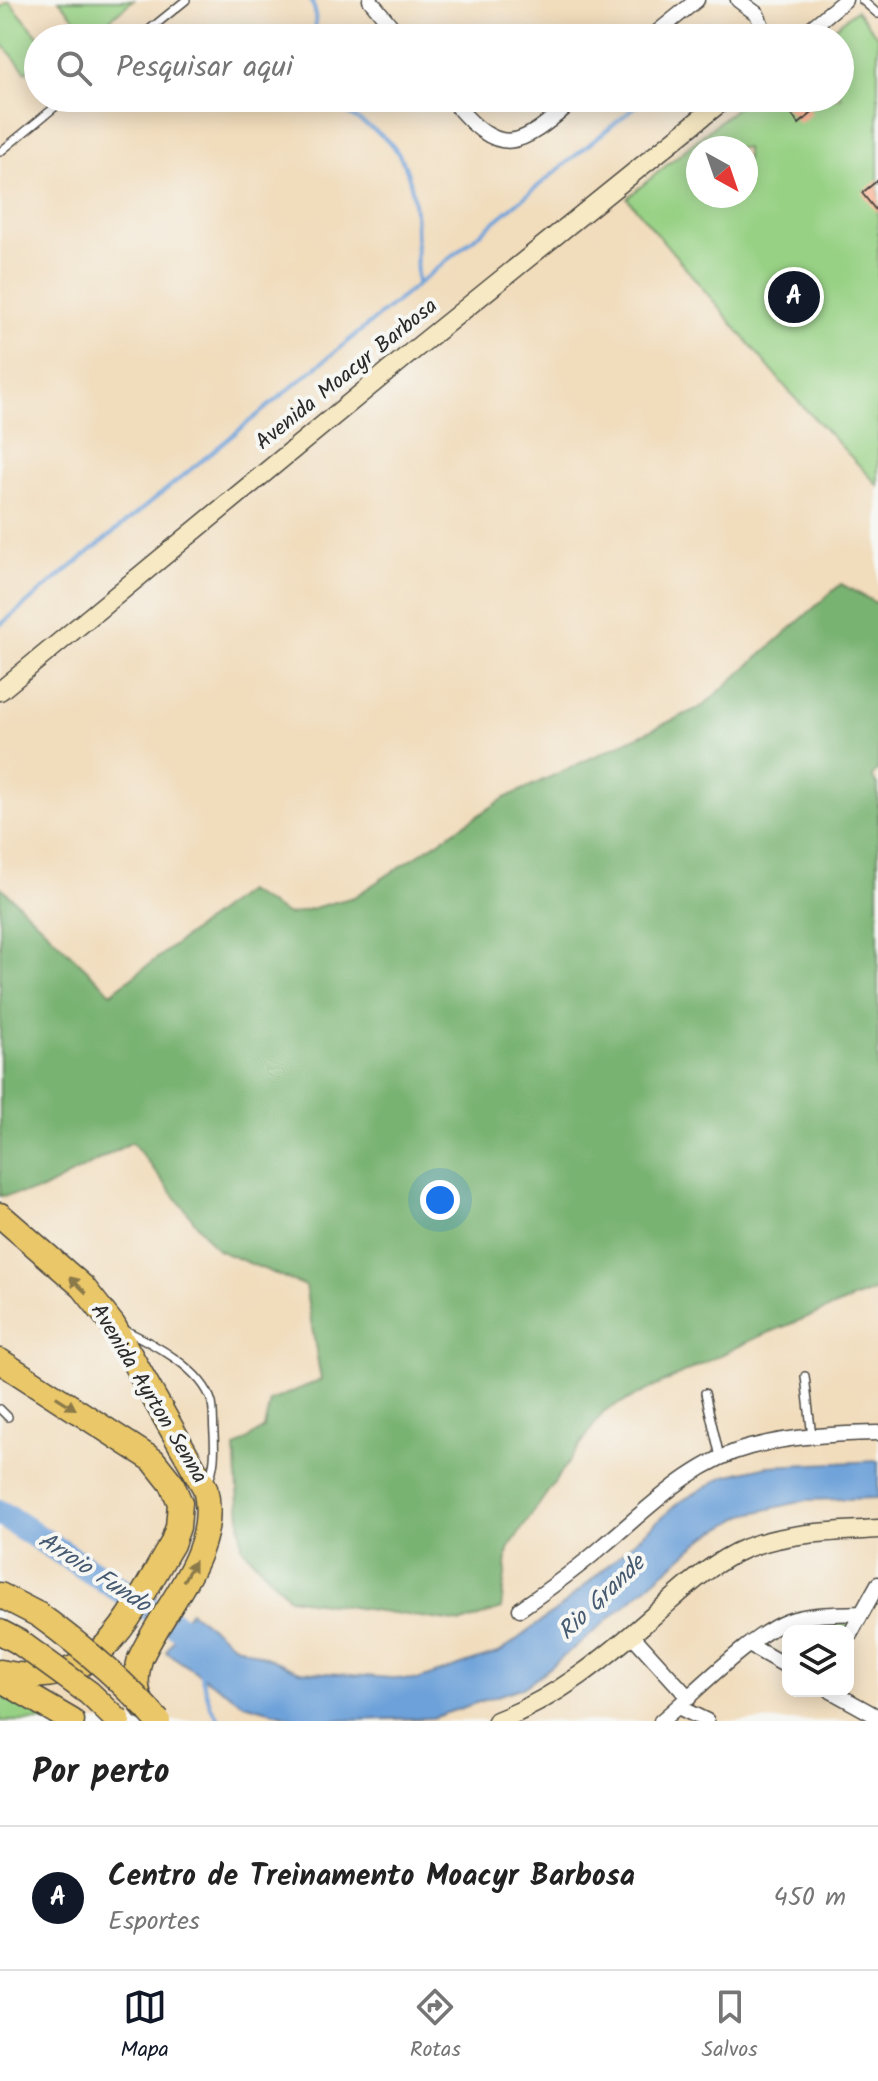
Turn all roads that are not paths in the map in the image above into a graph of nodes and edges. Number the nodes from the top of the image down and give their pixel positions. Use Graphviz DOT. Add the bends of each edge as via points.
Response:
graph roads {
  1 [pos="186,0"];
  2 [pos="370,0"];
  3 [pos="697,0"];
  4 [pos="845,0"];
  5 [pos="862,0"];
  6 [pos="746,2"];
  7 [pos="878,14"];
  8 [pos="156,24"];
  9 [pos="390,24"];
  10 [pos="667,24"];
  11 [pos="763,24"];
  12 [pos="816,24"];
  13 [pos="49,112"];
  14 [pos="462,112"];
  15 [pos="560,112"];
  16 [pos="709,112"];
  17 [pos="0,152"];
  18 [pos="0,691"];
  19 [pos="4,1227"];
  20 [pos="113,1325"];
  21 [pos="0,1361"];
  22 [pos="805,1376"];
  23 [pos="705,1393"];
  24 [pos="0,1409"];
  25 [pos="8,1417"];
  26 [pos="878,1433"];
  27 [pos="812,1437"];
  28 [pos="720,1459"];
  29 [pos="205,1488"];
  30 [pos="878,1529"];
  31 [pos="878,1584"];
  32 [pos="0,1595"];
  33 [pos="520,1609"];
  34 [pos="862,1613"];
  35 [pos="854,1627"];
  36 [pos="0,1632"];
  37 [pos="632,1635"];
  38 [pos="749,1645"];
  39 [pos="782,1664"];
  40 [pos="0,1672"];
  41 [pos="0,1679"];
  42 [pos="842,1697"];
  43 [pos="684,1703"];
  44 [pos="878,1717"];
  45 [pos="72,1721"];
  46 [pos="118,1721"];
  47 [pos="150,1721"];
  48 [pos="158,1721"];
  49 [pos="497,1721"];
  50 [pos="661,1721"];
  51 [pos="707,1721"];
  1 -- 8 [label="lane"];
  2 -- 9 [label="street"];
  3 -- 10 [label="street"];
  4 -- 12 [label="street"];
  5 -- 7 [label="lane"];
  6 -- 11 [label="street"];
  13 -- 17 [label="lane"];
  14 -- 15 [label="street" via="478,130 517,139"];
  16 -- 18 [label="street, Avenida Moacyr Barbosa"];
  20 -- 19 [label="highway, Avenida Ayrton Senna, one-way" via="83,1287"];
  20 -- 29 [label="highway, Avenida Ayrton Senna"];
  20 -- 29 [label="lane" via="175,1359 211,1401 214,1467"];
  21 -- 40 [label="highway, one-way" via="141,1450 163,1471 180,1503 172,1544 100,1653 57,1675"];
  22 -- 27 [label="lane"];
  23 -- 28 [label="lane"];
  24 -- 25 [label="lane"];
  26 -- 27 [label="street"];
  27 -- 28 [label="street" via="747,1447"];
  28 -- 33 [label="street" via="686,1477 573,1572"];
  47 -- 29 [label="highway, Avenida Ayrton Senna, one-way" via="136,1691 140,1659 199,1553 209,1521"];
  30 -- 37 [label="street" via="790,1535 747,1548 701,1574"];
  31 -- 34 [label="street"];
  32 -- 48 [label="highway, bridge" via="79,1644"];
  34 -- 35 [label="street"];
  34 -- 38 [label="street" via="785,1622"];
  36 -- 46 [label="highway, bridge" via="51,1664"];
  37 -- 43 [label="street"];
  37 -- 49 [label="street" via="578,1678"];
  38 -- 39 [label="street"];
  38 -- 43 [label="street"];
  41 -- 45 [label="highway"];
  42 -- 44 [label="street"];
  43 -- 50 [label="street"];
  43 -- 51 [label="street"];
}
